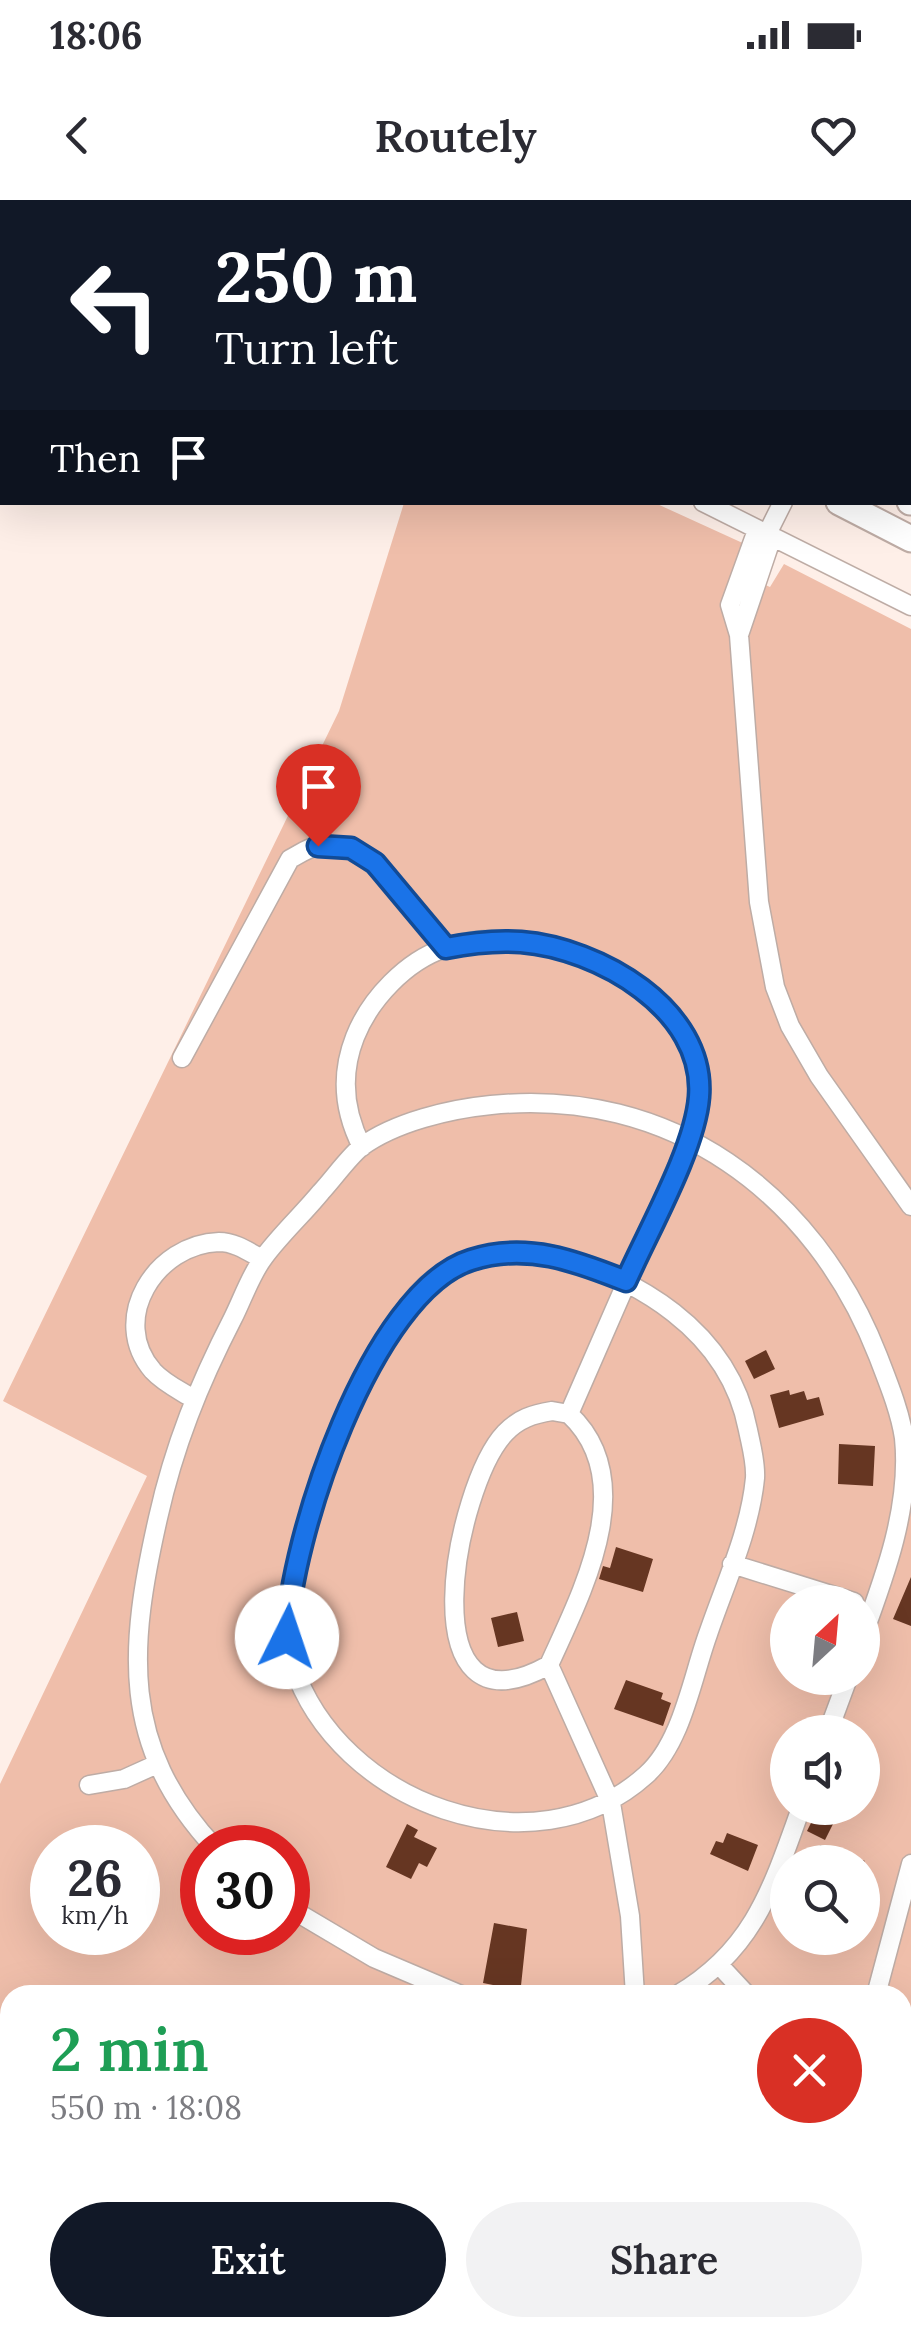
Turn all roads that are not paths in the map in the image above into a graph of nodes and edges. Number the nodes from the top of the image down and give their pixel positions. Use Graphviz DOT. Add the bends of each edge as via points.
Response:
graph roads {
  1 [pos="709,505"];
  2 [pos="781,505"];
  3 [pos="845,505"];
  4 [pos="765,534"];
  5 [pos="911,539"];
  6 [pos="911,606"];
  7 [pos="446,948"];
  8 [pos="182,1058"];
  9 [pos="690,1137"];
  10 [pos="362,1147"];
  11 [pos="911,1206"];
  12 [pos="262,1259"];
  13 [pos="626,1281"];
  14 [pos="192,1398"];
  15 [pos="569,1414"];
  16 [pos="732,1564"];
  17 [pos="799,1585"];
  18 [pos="878,1585"];
  19 [pos="549,1666"];
  20 [pos="156,1765"];
  21 [pos="89,1785"];
  22 [pos="611,1804"];
  23 [pos="194,1825"];
  24 [pos="795,1825"];
  25 [pos="911,1864"];
  26 [pos="310,1920"];
  27 [pos="721,1967"];
  28 [pos="437,1985"];
  29 [pos="634,1985"];
  30 [pos="692,1985"];
  31 [pos="738,1985"];
  32 [pos="879,1985"];
  1 -- 4 [label="street"];
  2 -- 4 [label="street"];
  3 -- 5 [label="main road"];
  4 -- 6 [label="street"];
  4 -- 11 [label="street" via="730,605 739,635 759,902 775,986 819,1076"];
  7 -- 8 [label="street" via="375,863 351,848 318,846 290,859"];
  7 -- 9 [label="street" via="485,941 548,946 604,966 653,999 694,1056 699,1100"];
  7 -- 10 [label="street" via="385,990 360,1026 344,1086"];
  9 -- 10 [label="street" via="609,1110 523,1102 440,1114"];
  9 -- 13 [label="street"];
  9 -- 18 [label="street" via="751,1176 790,1216 863,1318 904,1440 893,1554"];
  10 -- 12 [label="street"];
  12 -- 14 [label="street"];
  12 -- 14 [label="street" via="222,1242 188,1248 158,1267 140,1297 136,1335 142,1354 163,1381"];
  13 -- 15 [label="street"];
  13 -- 16 [label="street" via="694,1330 716,1355 745,1411 755,1472"];
  13 -- 22 [label="street" via="545,1252 507,1254 472,1259 413,1297 392,1325 329,1462 302,1534 287,1611 287,1637 302,1687 350,1754 396,1790 500,1822 559,1820"];
  14 -- 20 [label="street" via="166,1483 140,1617 143,1714"];
  15 -- 19 [label="street" via="598,1452 604,1491 588,1571"];
  15 -- 19 [label="street" via="534,1414 490,1453 456,1566 452,1611 460,1654 471,1668 508,1680"];
  16 -- 17 [label="street"];
  16 -- 22 [label="street" via="674,1734 650,1772"];
  19 -- 22 [label="street"];
  20 -- 21 [label="street"];
  20 -- 23 [label="street"];
  22 -- 29 [label="street"];
  24 -- 27 [label="street" via="775,1878"];
  25 -- 32 [label="street"];
  26 -- 28 [label="street"];
  27 -- 30 [label="street"];
  27 -- 31 [label="street"];
}
